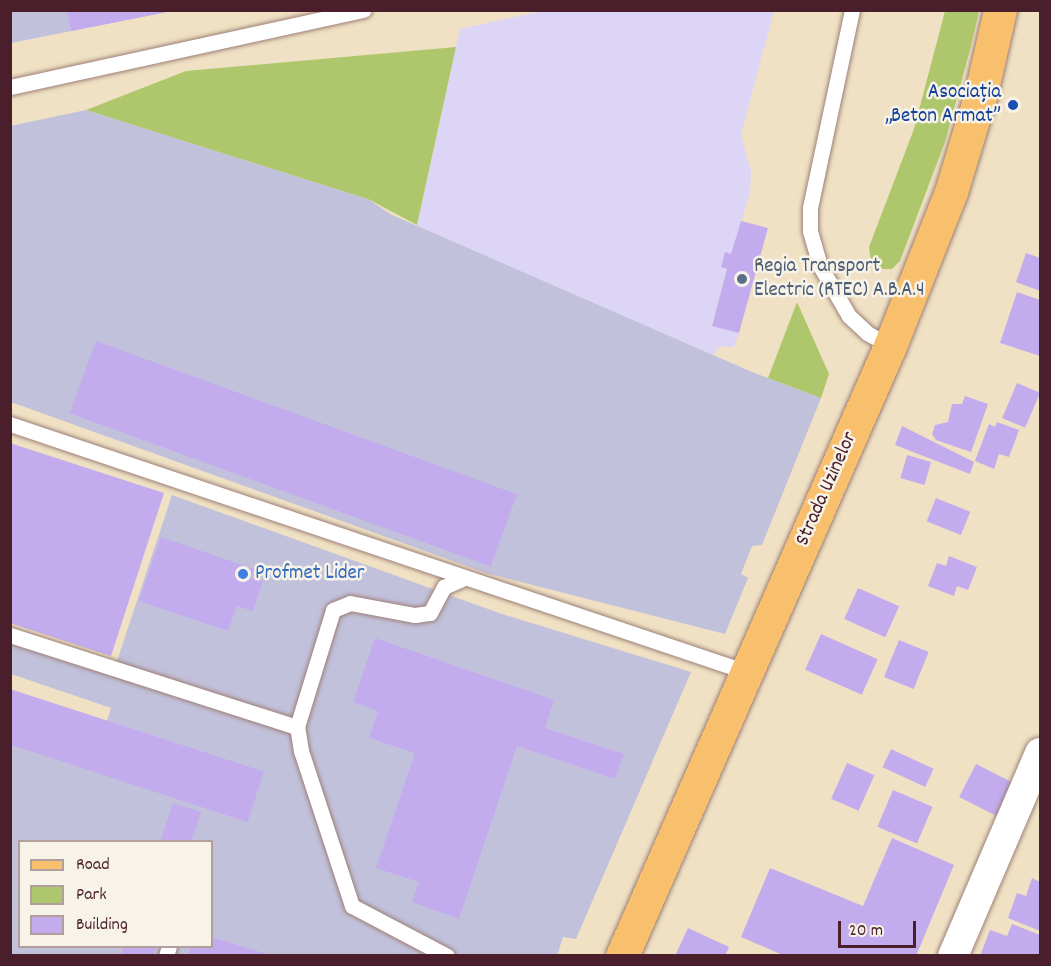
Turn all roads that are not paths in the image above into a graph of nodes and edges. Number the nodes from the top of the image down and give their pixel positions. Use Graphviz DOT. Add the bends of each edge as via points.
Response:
graph roads {
  1 [pos="364,10"];
  2 [pos="852,10"];
  3 [pos="1000,10"];
  4 [pos="10,87"];
  5 [pos="890,346"];
  6 [pos="10,424"];
  7 [pos="462,579"];
  8 [pos="10,635"];
  9 [pos="747,672"];
  10 [pos="297,727"];
  11 [pos="1041,753"];
  12 [pos="447,956"];
  13 [pos="622,956"];
  14 [pos="953,956"];
  1 -- 4 [label="lane"];
  2 -- 5 [label="lane" via="810,208 810,231 820,266 849,316 867,333"];
  3 -- 5 [label="main road, Strada Uzinelor" via="981,93 951,192"];
  5 -- 9 [label="main road, Strada Uzinelor"];
  6 -- 7 [label="lane" via="156,470 191,487"];
  7 -- 9 [label="lane"];
  7 -- 10 [label="lane" via="444,587 430,613 415,615 350,603 333,610"];
  8 -- 10 [label="lane"];
  9 -- 13 [label="main road, Strada Uzinelor"];
  10 -- 12 [label="lane" via="301,751 352,906"];
  11 -- 14 [label="street"];
}
